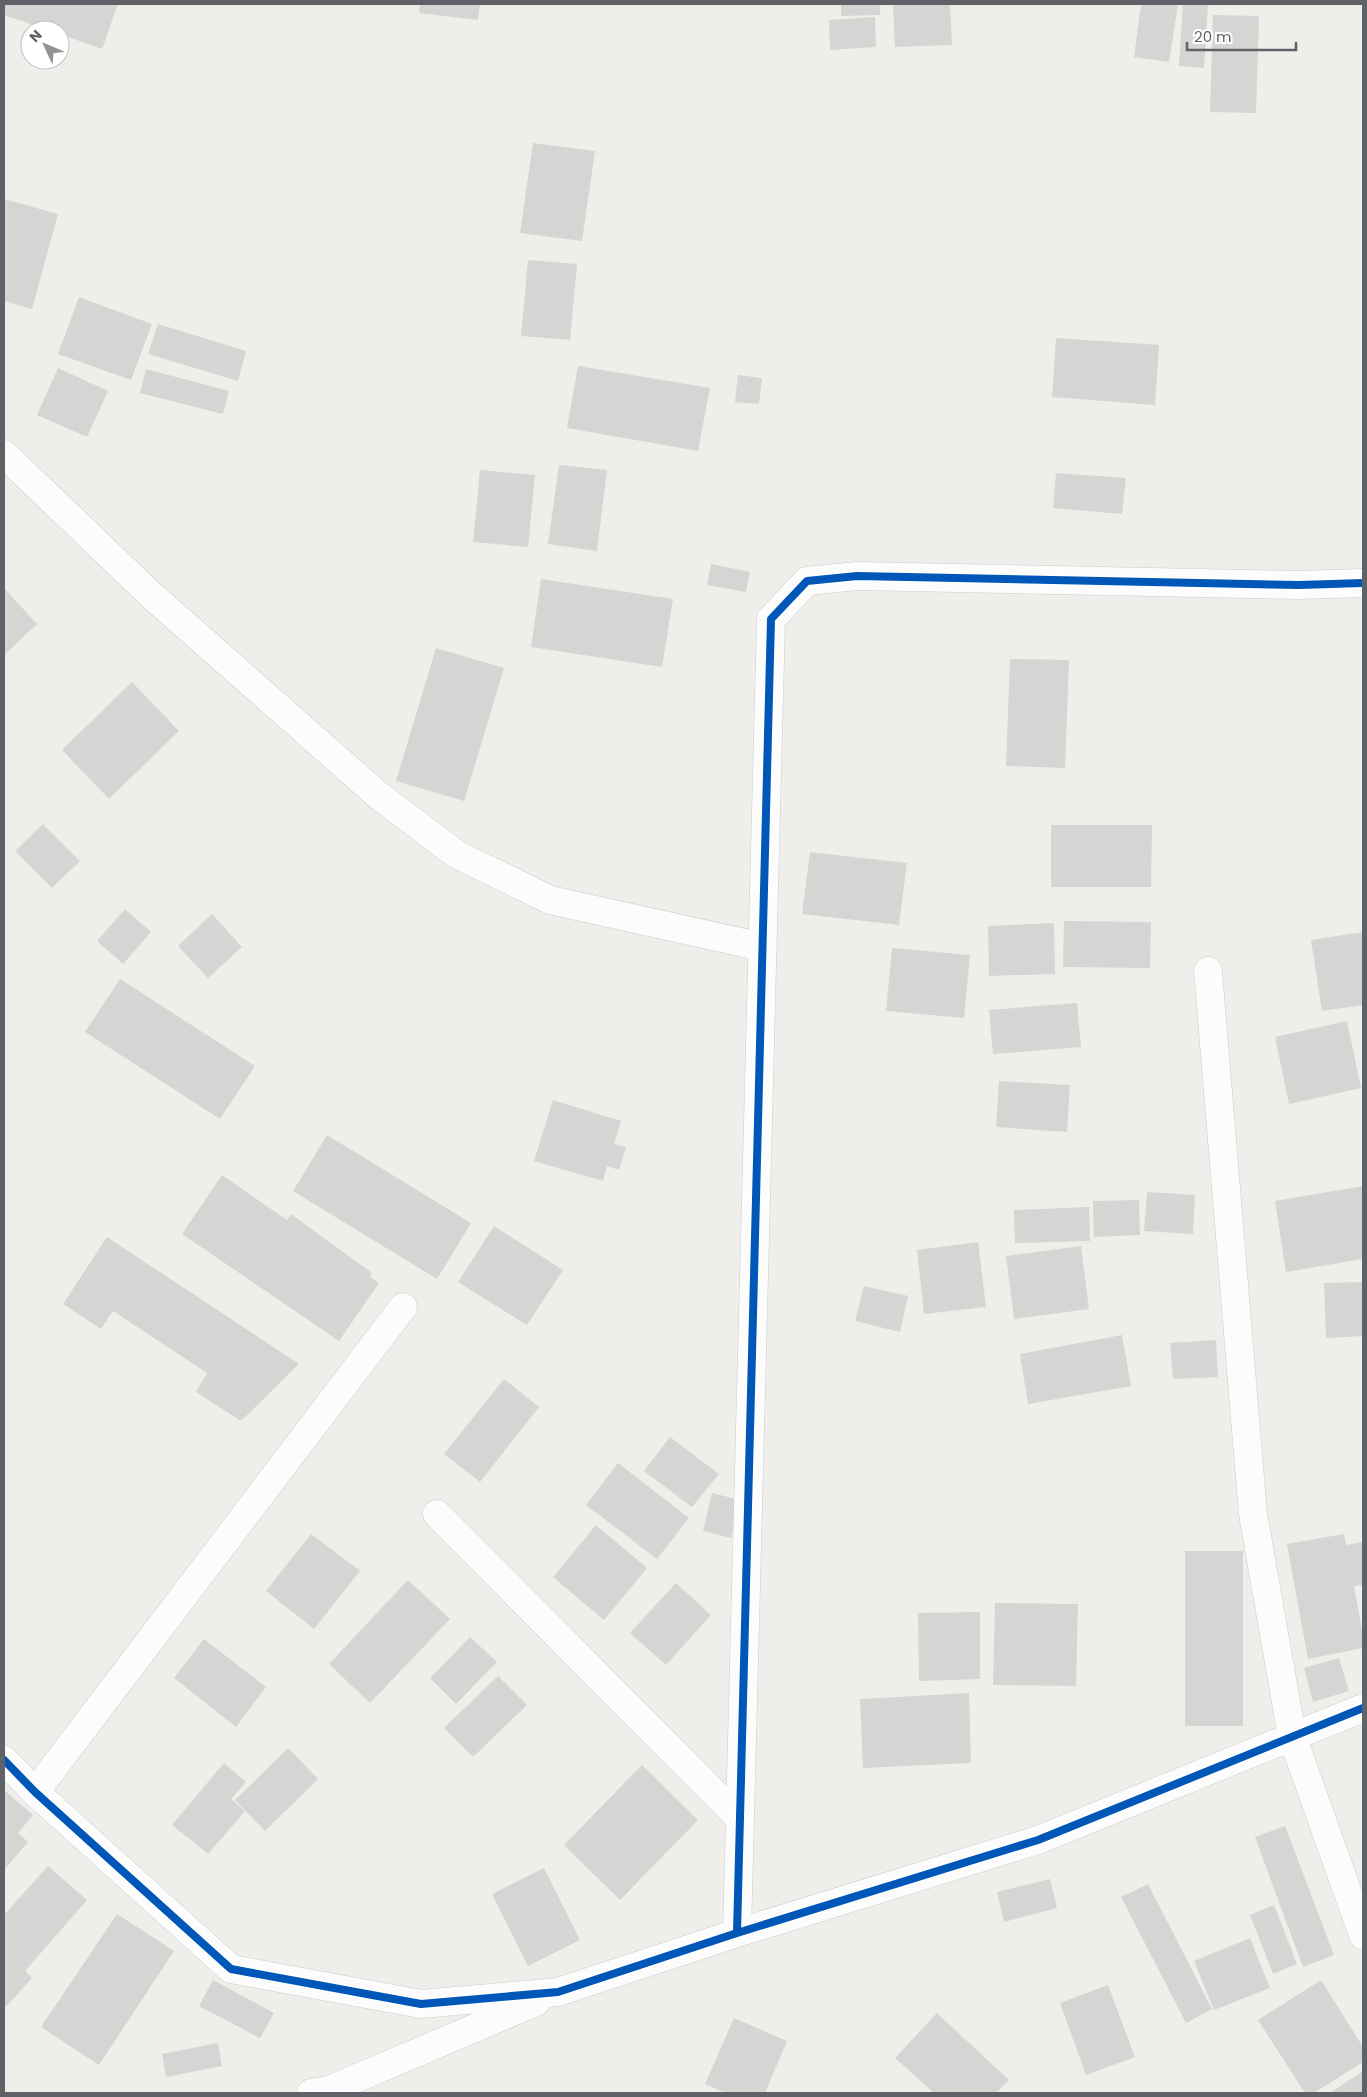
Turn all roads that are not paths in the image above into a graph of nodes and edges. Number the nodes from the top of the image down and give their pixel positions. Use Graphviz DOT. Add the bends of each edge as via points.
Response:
graph roads {
  1 [pos="4,454"];
  2 [pos="1363,583"];
  3 [pos="762,947"];
  4 [pos="1208,971"];
  5 [pos="403,1307"];
  6 [pos="438,1514"];
  7 [pos="1363,1708"];
  8 [pos="1292,1736"];
  9 [pos="4,1760"];
  10 [pos="35,1792"];
  11 [pos="740,1819"];
  12 [pos="737,1933"];
  13 [pos="1363,1936"];
  14 [pos="558,1992"];
  15 [pos="311,2093"];
  1 -- 3 [label="street" via="150,594 378,795 456,854 550,900"];
  2 -- 3 [label="street" via="1299,585 857,576 807,581 771,619"];
  3 -- 11 [label="street"];
  4 -- 8 [label="street" via="1253,1514"];
  5 -- 10 [label="street"];
  6 -- 11 [label="street"];
  7 -- 8 [label="street"];
  8 -- 12 [label="street" via="1038,1840"];
  8 -- 13 [label="street"];
  9 -- 10 [label="street"];
  10 -- 14 [label="street" via="231,1969 421,2004"];
  11 -- 12 [label="street"];
  12 -- 14 [label="street"];
  14 -- 15 [label="street" via="329,2090"];
}
